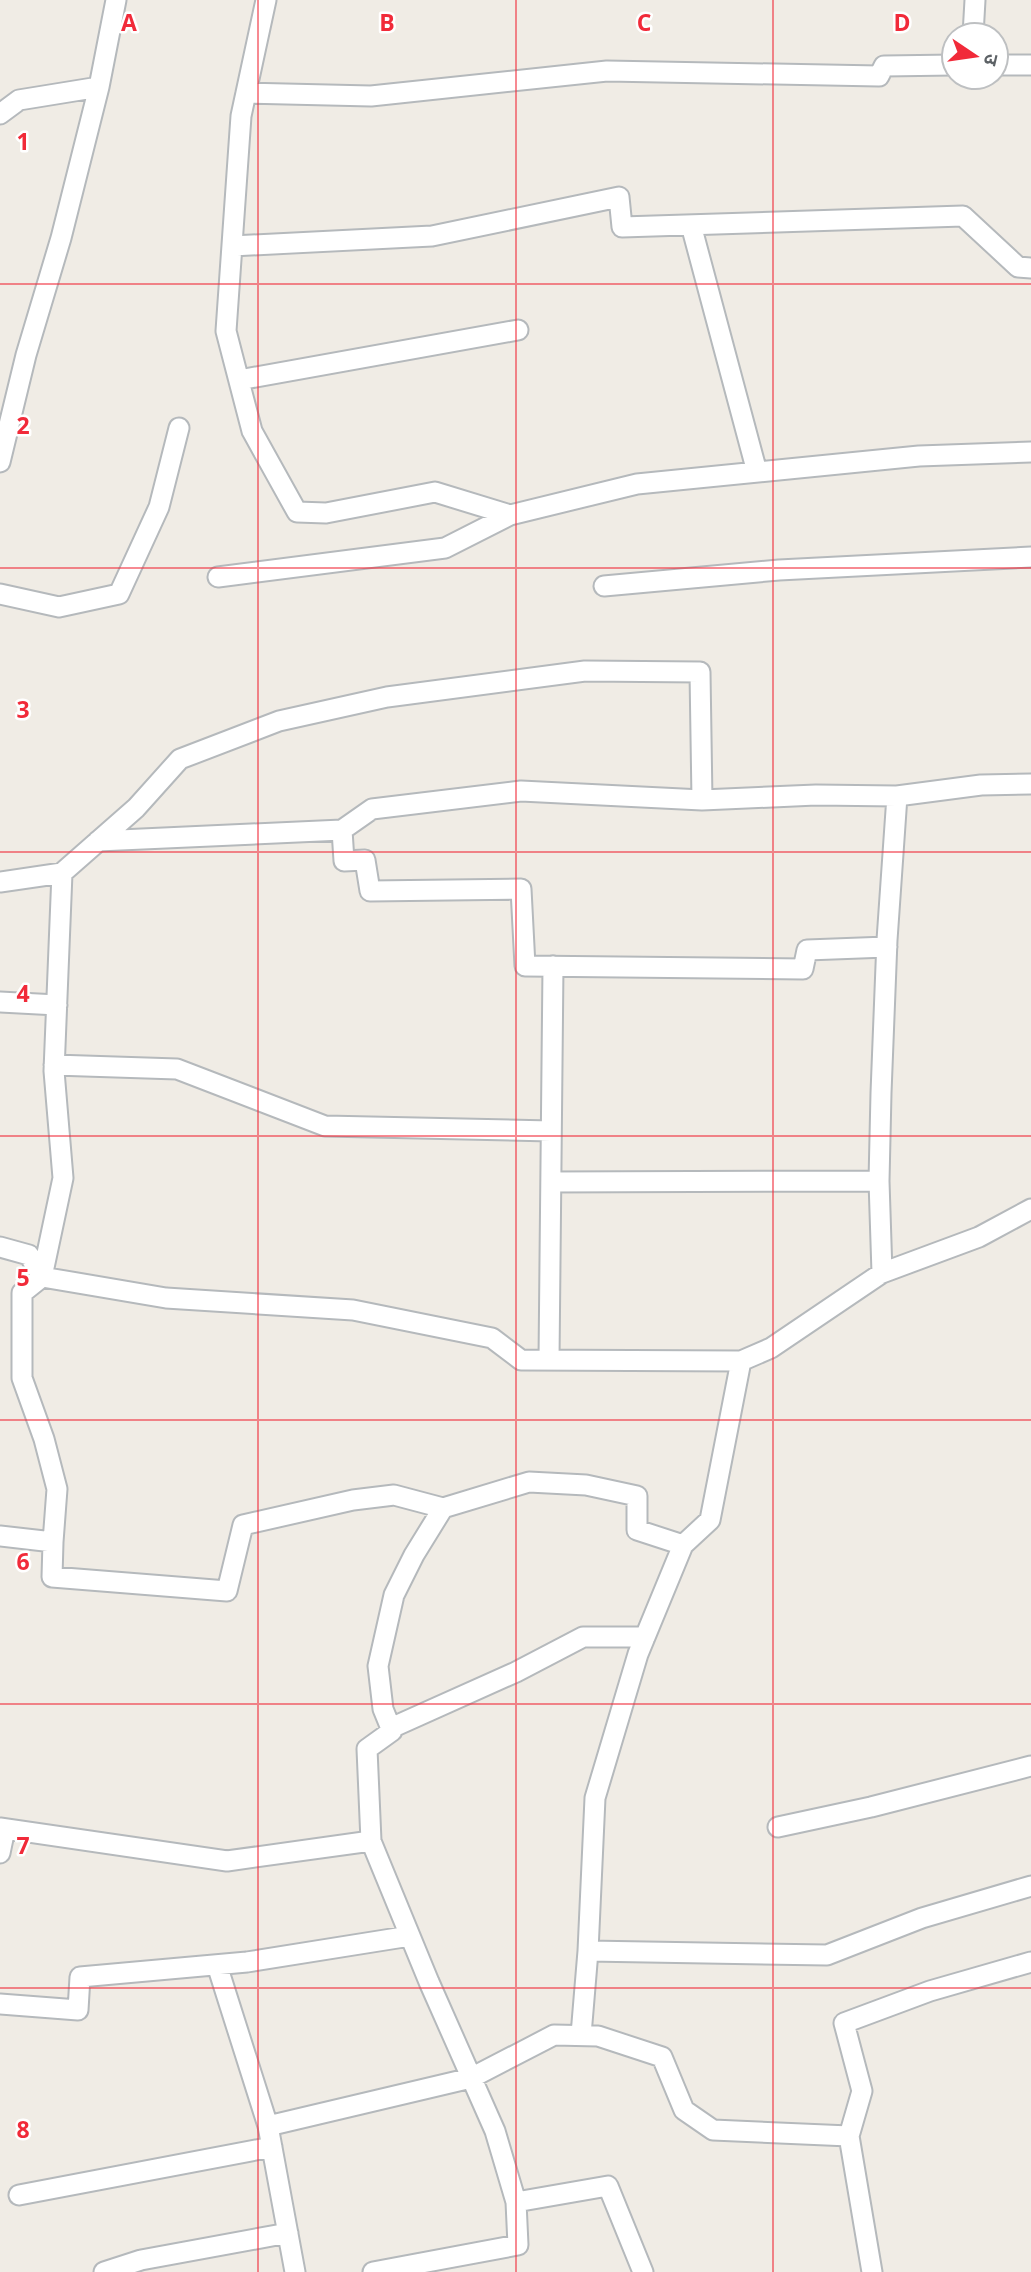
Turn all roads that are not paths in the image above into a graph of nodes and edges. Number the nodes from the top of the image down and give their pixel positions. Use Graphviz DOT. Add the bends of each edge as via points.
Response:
graph roads {
  1 [pos="116,0"];
  2 [pos="266,0"];
  3 [pos="975,0"];
  4 [pos="974,21"];
  5 [pos="940,65"];
  6 [pos="1010,65"];
  7 [pos="1031,65"];
  8 [pos="99,87"];
  9 [pos="246,93"];
  10 [pos="0,114"];
  11 [pos="691,225"];
  12 [pos="232,246"];
  13 [pos="1031,268"];
  14 [pos="518,330"];
  15 [pos="239,380"];
  16 [pos="179,428"];
  17 [pos="1031,452"];
  18 [pos="0,462"];
  19 [pos="757,472"];
  20 [pos="510,516"];
  21 [pos="1031,557"];
  22 [pos="218,577"];
  23 [pos="604,586"];
  24 [pos="0,594"];
  25 [pos="1031,783"];
  26 [pos="897,796"];
  27 [pos="702,800"];
  28 [pos="342,830"];
  29 [pos="98,841"];
  30 [pos="62,873"];
  31 [pos="0,882"];
  32 [pos="887,947"];
  33 [pos="553,966"];
  34 [pos="0,1002"];
  35 [pos="57,1005"];
  36 [pos="54,1065"];
  37 [pos="551,1131"];
  38 [pos="879,1181"];
  39 [pos="551,1182"];
  40 [pos="1031,1209"];
  41 [pos="0,1247"];
  42 [pos="882,1273"];
  43 [pos="43,1277"];
  44 [pos="549,1360"];
  45 [pos="741,1361"];
  46 [pos="443,1508"];
  47 [pos="0,1536"];
  48 [pos="54,1542"];
  49 [pos="683,1545"];
  50 [pos="645,1637"];
  51 [pos="391,1728"];
  52 [pos="1031,1766"];
  53 [pos="778,1827"];
  54 [pos="2,1829"];
  55 [pos="371,1841"];
  56 [pos="0,1853"];
  57 [pos="1031,1886"];
  58 [pos="410,1936"];
  59 [pos="588,1951"];
  60 [pos="1031,1962"];
  61 [pos="217,1965"];
  62 [pos="0,2004"];
  63 [pos="581,2035"];
  64 [pos="471,2078"];
  65 [pos="268,2126"];
  66 [pos="849,2136"];
  67 [pos="272,2147"];
  68 [pos="19,2195"];
  69 [pos="516,2202"];
  70 [pos="288,2233"];
  71 [pos="104,2272"];
  72 [pos="295,2272"];
  73 [pos="373,2272"];
  74 [pos="643,2272"];
  75 [pos="872,2272"];
  1 -- 8 [label="street"];
  2 -- 9 [label="street"];
  3 -- 4 [label="street"];
  5 -- 9 [label="street" via="884,66 879,76 607,71 371,96"];
  6 -- 7 [label="street"];
  8 -- 10 [label="street" via="19,100"];
  8 -- 18 [label="street"];
  9 -- 12 [label="street"];
  11 -- 12 [label="street" via="622,227 619,197 432,236"];
  11 -- 13 [label="street" via="963,216 1018,267"];
  11 -- 19 [label="street"];
  12 -- 15 [label="street" via="226,331"];
  14 -- 15 [label="street"];
  15 -- 20 [label="street" via="251,431 298,512 326,513 435,492"];
  16 -- 24 [label="street" via="159,507 119,594 59,607"];
  17 -- 19 [label="street" via="919,456"];
  19 -- 20 [label="street" via="637,484"];
  20 -- 22 [label="street" via="445,548"];
  21 -- 23 [label="street" via="779,570"];
  25 -- 26 [label="street"];
  26 -- 27 [label="street"];
  26 -- 32 [label="street"];
  27 -- 28 [label="street" via="521,791 372,809"];
  27 -- 29 [label="street" via="700,672 585,671 387,697 279,721 180,759 136,808"];
  28 -- 29 [label="street"];
  28 -- 33 [label="street" via="344,861 365,860 370,891 521,889 525,966"];
  29 -- 30 [label="street"];
  30 -- 31 [label="street"];
  30 -- 35 [label="street"];
  32 -- 33 [label="street" via="807,950 803,969"];
  32 -- 38 [label="street"];
  33 -- 37 [label="street"];
  34 -- 35 [label="street"];
  35 -- 36 [label="street"];
  36 -- 37 [label="street" via="177,1069 325,1126"];
  36 -- 43 [label="street" via="63,1178"];
  37 -- 39 [label="street"];
  38 -- 39 [label="street"];
  38 -- 42 [label="street"];
  39 -- 44 [label="street"];
  40 -- 42 [label="street" via="979,1237"];
  41 -- 43 [label="street" via="29,1255"];
  42 -- 45 [label="street" via="771,1348"];
  43 -- 44 [label="street" via="166,1298 353,1310 492,1338 521,1360"];
  43 -- 48 [label="street" via="22,1293 22,1378 57,1489"];
  44 -- 45 [label="street"];
  45 -- 49 [label="street" via="710,1520"];
  46 -- 48 [label="street" via="394,1495 243,1525 227,1591 52,1577"];
  46 -- 49 [label="street" via="529,1482 586,1485 637,1496 637,1530"];
  46 -- 51 [label="street" via="394,1595 378,1666 383,1709"];
  47 -- 48 [label="street"];
  49 -- 50 [label="street"];
  50 -- 51 [label="street" via="583,1637"];
  50 -- 59 [label="street" via="595,1798"];
  51 -- 55 [label="street" via="367,1749"];
  52 -- 53 [label="street"];
  54 -- 55 [label="street" via="227,1861"];
  54 -- 56 [label="street"];
  55 -- 58 [label="street"];
  57 -- 59 [label="street" via="922,1918 827,1955"];
  58 -- 61 [label="street"];
  58 -- 64 [label="street"];
  59 -- 63 [label="street"];
  60 -- 66 [label="street" via="844,2023 862,2091"];
  61 -- 62 [label="street" via="79,1977 78,2010"];
  61 -- 65 [label="street"];
  63 -- 64 [label="street" via="554,2035"];
  63 -- 66 [label="street" via="662,2057 684,2110 713,2130"];
  64 -- 65 [label="street"];
  64 -- 69 [label="street" via="495,2131"];
  65 -- 67 [label="street"];
  66 -- 75 [label="street"];
  67 -- 68 [label="street"];
  67 -- 70 [label="street"];
  69 -- 73 [label="street" via="518,2245"];
  69 -- 74 [label="street" via="608,2186"];
  70 -- 71 [label="street" via="141,2260"];
  70 -- 72 [label="street"];
}
